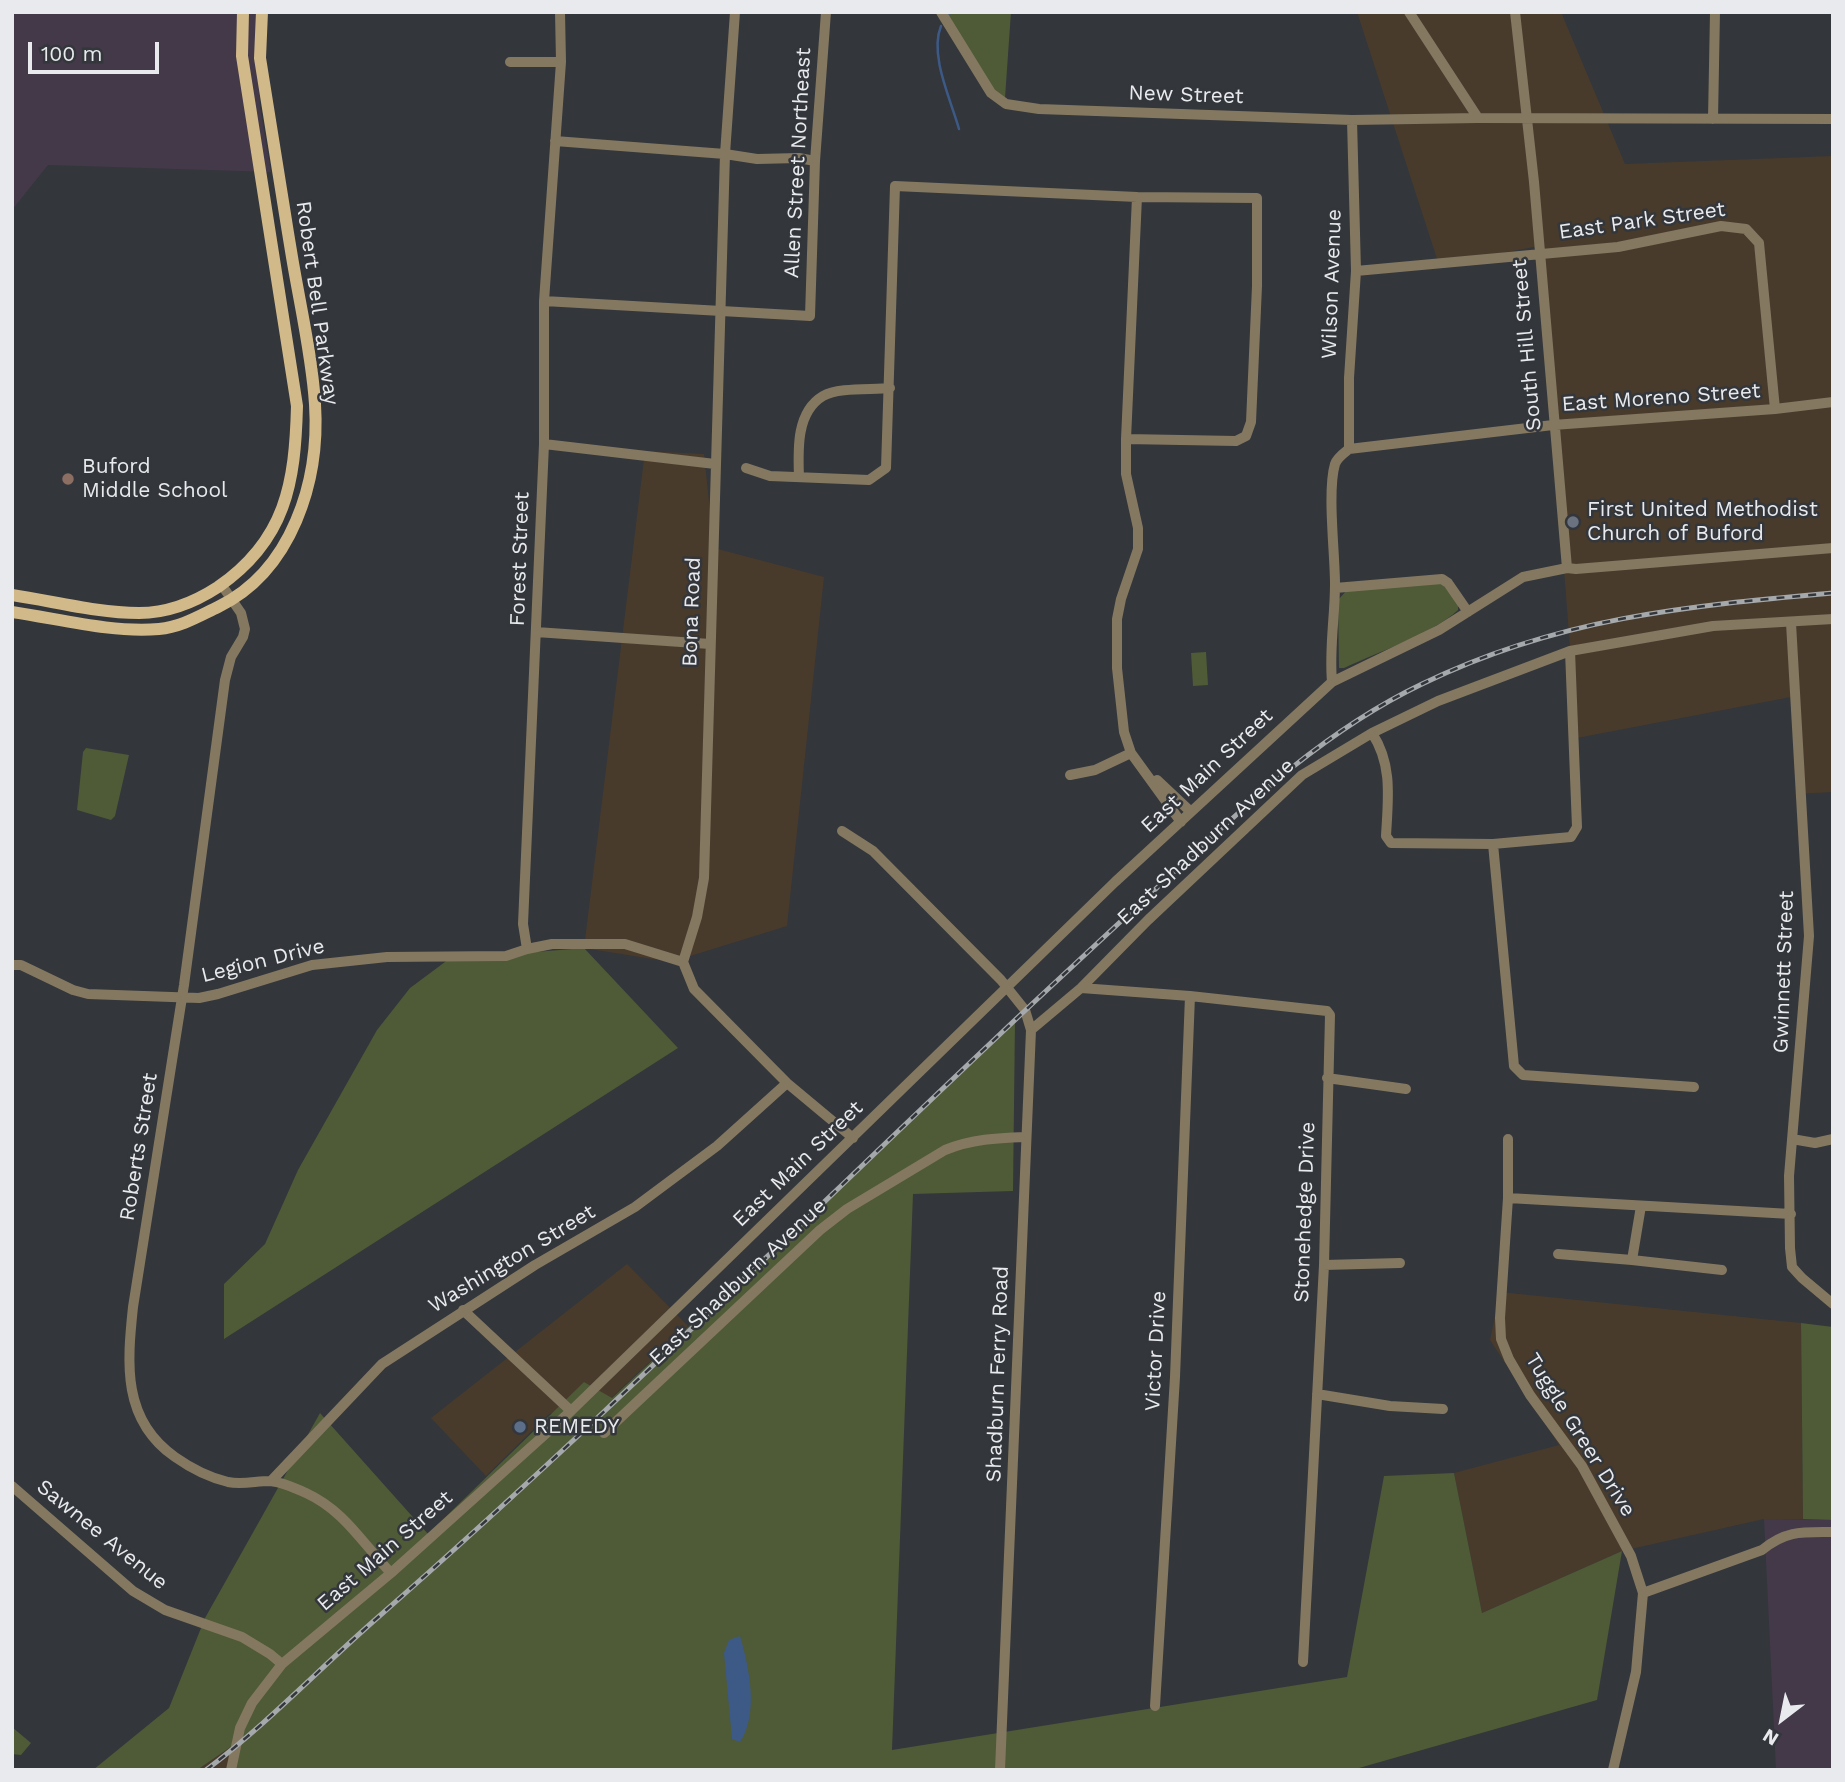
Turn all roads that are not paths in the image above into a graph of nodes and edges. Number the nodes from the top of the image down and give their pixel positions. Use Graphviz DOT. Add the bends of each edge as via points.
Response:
graph roads {
  1 [pos="243,12"];
  2 [pos="262,12"];
  3 [pos="560,12"];
  4 [pos="735,12"];
  5 [pos="826,12"];
  6 [pos="941,12"];
  7 [pos="1409,12"];
  8 [pos="1515,12"];
  9 [pos="1715,12"];
  10 [pos="510,62"];
  11 [pos="561,62"];
  12 [pos="1478,118"];
  13 [pos="1525,119"];
  14 [pos="1713,119"];
  15 [pos="1833,119"];
  16 [pos="1352,120"];
  17 [pos="555,141"];
  18 [pos="725,153"];
  19 [pos="815,161"];
  20 [pos="1138,197"];
  21 [pos="1540,254"];
  22 [pos="1356,271"];
  23 [pos="544,301"];
  24 [pos="720,311"];
  25 [pos="890,388"];
  26 [pos="1833,402"];
  27 [pos="1774,409"];
  28 [pos="1553,425"];
  29 [pos="1126,439"];
  30 [pos="544,444"];
  31 [pos="1349,449"];
  32 [pos="715,464"];
  33 [pos="746,468"];
  34 [pos="799,477"];
  35 [pos="1833,548"];
  36 [pos="1567,568"];
  37 [pos="221,584"];
  38 [pos="1335,588"];
  39 [pos="12,595"];
  40 [pos="232,600"];
  41 [pos="12,612"];
  42 [pos="1468,612"];
  43 [pos="1833,620"];
  44 [pos="1791,623"];
  45 [pos="536,632"];
  46 [pos="710,644"];
  47 [pos="1570,651"];
  48 [pos="1332,682"];
  49 [pos="1372,733"];
  50 [pos="1131,753"];
  51 [pos="1143,768"];
  52 [pos="1070,775"];
  53 [pos="1191,812"];
  54 [pos="1181,822"];
  55 [pos="842,831"];
  56 [pos="1493,844"];
  57 [pos="527,949"];
  58 [pos="683,962"];
  59 [pos="12,965"];
  60 [pos="1007,988"];
  61 [pos="1081,988"];
  62 [pos="1190,996"];
  63 [pos="183,997"];
  64 [pos="1031,1030"];
  65 [pos="1328,1078"];
  66 [pos="786,1083"];
  67 [pos="1694,1087"];
  68 [pos="1406,1089"];
  69 [pos="1025,1137"];
  70 [pos="853,1138"];
  71 [pos="1508,1139"];
  72 [pos="1792,1139"];
  73 [pos="1833,1139"];
  74 [pos="1508,1198"];
  75 [pos="1641,1206"];
  76 [pos="1791,1214"];
  77 [pos="1558,1254"];
  78 [pos="1632,1259"];
  79 [pos="1400,1263"];
  80 [pos="1324,1265"];
  81 [pos="1722,1270"];
  82 [pos="1833,1304"];
  83 [pos="463,1310"];
  84 [pos="1317,1394"];
  85 [pos="1443,1409"];
  86 [pos="570,1411"];
  87 [pos="604,1433"];
  88 [pos="271,1481"];
  89 [pos="12,1486"];
  90 [pos="1833,1532"];
  91 [pos="391,1573"];
  92 [pos="1643,1593"];
  93 [pos="1303,1662"];
  94 [pos="282,1664"];
  95 [pos="1155,1706"];
  96 [pos="231,1770"];
  97 [pos="1000,1770"];
  98 [pos="1614,1770"];
  1 -- 37 [label="main road, Robert Bell Parkway" via="242,56 297,405 296,450 275,527 257,554"];
  2 -- 40 [label="main road, Robert Bell Parkway" via="260,58 315,404 314,439 303,505 289,537 266,571"];
  3 -- 11 [label="street, Forest Street"];
  4 -- 18 [label="street, Bona Road"];
  5 -- 19 [label="street, Allen Street Northeast"];
  6 -- 16 [label="street, New Street" via="991,93 1006,104"];
  7 -- 12 [label="street"];
  8 -- 13 [label="street, South Hill Street"];
  9 -- 14 [label="street"];
  10 -- 11 [label="street"];
  11 -- 17 [label="street, Forest Street"];
  12 -- 13 [label="street"];
  12 -- 16 [label="street, New Street"];
  13 -- 14 [label="street"];
  13 -- 21 [label="street, South Hill Street"];
  14 -- 15 [label="street"];
  16 -- 22 [label="street, Wilson Avenue"];
  17 -- 18 [label="street"];
  17 -- 23 [label="street, Forest Street"];
  18 -- 19 [label="street"];
  18 -- 24 [label="street, Bona Road"];
  19 -- 24 [label="street, Allen Street Northeast" via="810,316"];
  20 -- 25 [label="street" via="894,186"];
  20 -- 29 [label="street"];
  20 -- 29 [label="street" via="1257,198 1251,422 1246,436 1236,441"];
  21 -- 22 [label="street, East Park Street"];
  21 -- 27 [label="street, East Park Street" via="1618,247 1721,226 1746,229 1759,243"];
  21 -- 28 [label="street, South Hill Street"];
  22 -- 31 [label="street, Wilson Avenue"];
  23 -- 24 [label="street"];
  23 -- 30 [label="street, Forest Street"];
  24 -- 32 [label="street, Bona Road"];
  25 -- 34 [label="street" via="823,396 800,430"];
  25 -- 34 [label="street" via="886,468 869,480"];
  26 -- 27 [label="street, East Moreno Street"];
  27 -- 28 [label="street, East Moreno Street"];
  28 -- 31 [label="street, East Moreno Street"];
  28 -- 36 [label="street, South Hill Street"];
  29 -- 50 [label="street" via="1126,474 1138,549 1117,619 1117,668"];
  30 -- 32 [label="street"];
  30 -- 45 [label="street, Forest Street"];
  31 -- 38 [label="street" via="1334,466"];
  32 -- 46 [label="street, Bona Road"];
  33 -- 34 [label="street" via="771,476"];
  35 -- 36 [label="street, East Main Street"];
  36 -- 42 [label="street, East Main Street" via="1523,577"];
  37 -- 39 [label="main road, Robert Bell Parkway" via="177,607 140,613"];
  37 -- 40 [label="street, Roberts Street"];
  38 -- 42 [label="street" via="1442,579"];
  38 -- 48 [label="street"];
  40 -- 41 [label="main road, Robert Bell Parkway" via="187,623 161,629 116,628"];
  40 -- 63 [label="street, Roberts Street" via="242,613 245,629 225,680"];
  42 -- 48 [label="street, East Main Street"];
  43 -- 44 [label="street, East Shadburn Avenue"];
  44 -- 47 [label="street, East Shadburn Avenue" via="1713,626"];
  44 -- 72 [label="street, Gwinnett Street" via="1809,936"];
  45 -- 46 [label="street"];
  45 -- 57 [label="street, Forest Street" via="523,924"];
  46 -- 58 [label="street, Bona Road" via="704,878"];
  47 -- 49 [label="street, East Shadburn Avenue" via="1438,701"];
  47 -- 56 [label="street" via="1577,827 1571,836"];
  48 -- 53 [label="street, East Main Street"];
  49 -- 56 [label="street" via="1383,750 1386,836 1391,843"];
  49 -- 61 [label="street, East Shadburn Avenue" via="1303,775"];
  50 -- 51 [label="street"];
  50 -- 52 [label="street"];
  51 -- 53 [label="street"];
  51 -- 54 [label="street"];
  53 -- 54 [label="street, East Main Street"];
  54 -- 60 [label="street, East Main Street"];
  55 -- 60 [label="street, Shadburn Ferry Road" via="873,851"];
  56 -- 67 [label="street" via="1517,1071"];
  57 -- 58 [label="street" via="552,944 625,944"];
  57 -- 63 [label="street, Legion Drive" via="506,956 387,957 312,965 218,994"];
  58 -- 66 [label="street" via="694,989"];
  59 -- 63 [label="street, Legion Drive" via="88,994"];
  60 -- 64 [label="street, Shadburn Ferry Road" via="1025,1010"];
  60 -- 70 [label="street, East Main Street"];
  61 -- 62 [label="street, Stonehedge Drive"];
  61 -- 64 [label="street, East Shadburn Avenue"];
  62 -- 65 [label="street, Stonehedge Drive" via="1327,1011"];
  62 -- 95 [label="street, Victor Drive" via="1175,1377"];
  63 -- 88 [label="street, Roberts Street" via="133,1307 128,1348 132,1393 138,1416 153,1438 205,1476 232,1483"];
  64 -- 69 [label="street, Shadburn Ferry Road"];
  65 -- 68 [label="street"];
  65 -- 80 [label="street, Stonehedge Drive"];
  66 -- 70 [label="street"];
  66 -- 83 [label="street, Washington Street" via="718,1146 635,1206"];
  69 -- 87 [label="street, East Shadburn Avenue" via="975,1139 952,1147 847,1209"];
  69 -- 97 [label="street, Shadburn Ferry Road"];
  70 -- 86 [label="street, East Main Street"];
  71 -- 74 [label="street, Tuggle Greer Drive"];
  72 -- 73 [label="street" via="1815,1143"];
  72 -- 76 [label="street, Gwinnett Street"];
  74 -- 75 [label="street"];
  74 -- 92 [label="street, Tuggle Greer Drive" via="1501,1339 1530,1395 1588,1476 1632,1556"];
  75 -- 76 [label="street"];
  75 -- 78 [label="street"];
  76 -- 82 [label="street, Gwinnett Street" via="1792,1267"];
  77 -- 78 [label="street"];
  78 -- 81 [label="street"];
  79 -- 80 [label="street"];
  80 -- 84 [label="street, Stonehedge Drive"];
  83 -- 86 [label="street"];
  83 -- 88 [label="street, Washington Street" via="382,1364"];
  84 -- 85 [label="street"];
  84 -- 93 [label="street, Stonehedge Drive"];
  86 -- 91 [label="street, East Main Street"];
  88 -- 91 [label="street, Roberts Street" via="338,1512"];
  89 -- 94 [label="street, Sawnee Avenue" via="133,1591 165,1610 242,1637"];
  90 -- 92 [label="street" via="1786,1535 1762,1550"];
  91 -- 94 [label="street, East Main Street"];
  92 -- 98 [label="street, Tuggle Greer Drive" via="1636,1672"];
  94 -- 96 [label="street, East Main Street" via="240,1727"];
}
